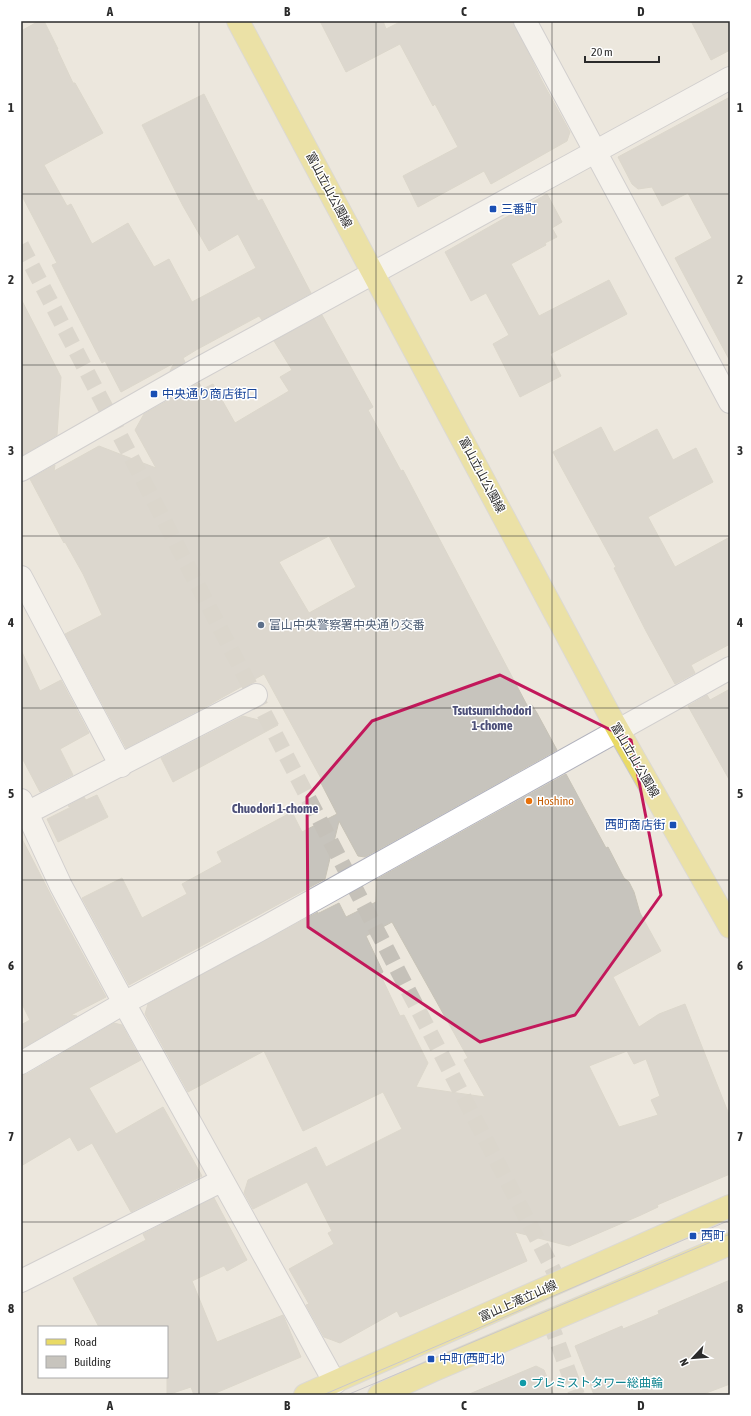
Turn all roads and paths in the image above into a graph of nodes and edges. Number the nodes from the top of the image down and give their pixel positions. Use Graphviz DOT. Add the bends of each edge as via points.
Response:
graph roads {
  1 [pos="238,21"];
  2 [pos="525,21"];
  3 [pos="730,78"];
  4 [pos="594,152"];
  5 [pos="373,273"];
  6 [pos="730,402"];
  7 [pos="21,470"];
  8 [pos="21,576"];
  9 [pos="730,668"];
  10 [pos="256,695"];
  11 [pos="618,730"];
  12 [pos="121,766"];
  13 [pos="23,810"];
  14 [pos="730,927"];
  15 [pos="124,1003"];
  16 [pos="21,1064"];
  17 [pos="221,1181"];
  18 [pos="730,1206"];
  19 [pos="730,1244"];
  20 [pos="21,1281"];
  21 [pos="335,1383"];
  22 [pos="305,1395"];
  23 [pos="379,1395"];
  1 -- 5 [label="main road, 富山立山公園線"];
  2 -- 4 [label="street"];
  3 -- 4 [label="street"];
  4 -- 5 [label="street"];
  4 -- 6 [label="street"];
  5 -- 7 [label="street"];
  5 -- 11 [label="main road, 富山立山公園線"];
  8 -- 12 [label="street"];
  9 -- 11 [label="street"];
  10 -- 12 [label="street"];
  11 -- 14 [label="main road, 富山立山公園線"];
  11 -- 15 [label="street"];
  12 -- 13 [label="street"];
  13 -- 15 [label="street"];
  15 -- 16 [label="street"];
  15 -- 17 [label="street"];
  17 -- 20 [label="street"];
  17 -- 21 [label="street"];
  18 -- 21 [label="main road, 富山上滝立山線"];
  19 -- 23 [label="main road"];
  21 -- 22 [label="main road, 富山上滝立山線"];
}
